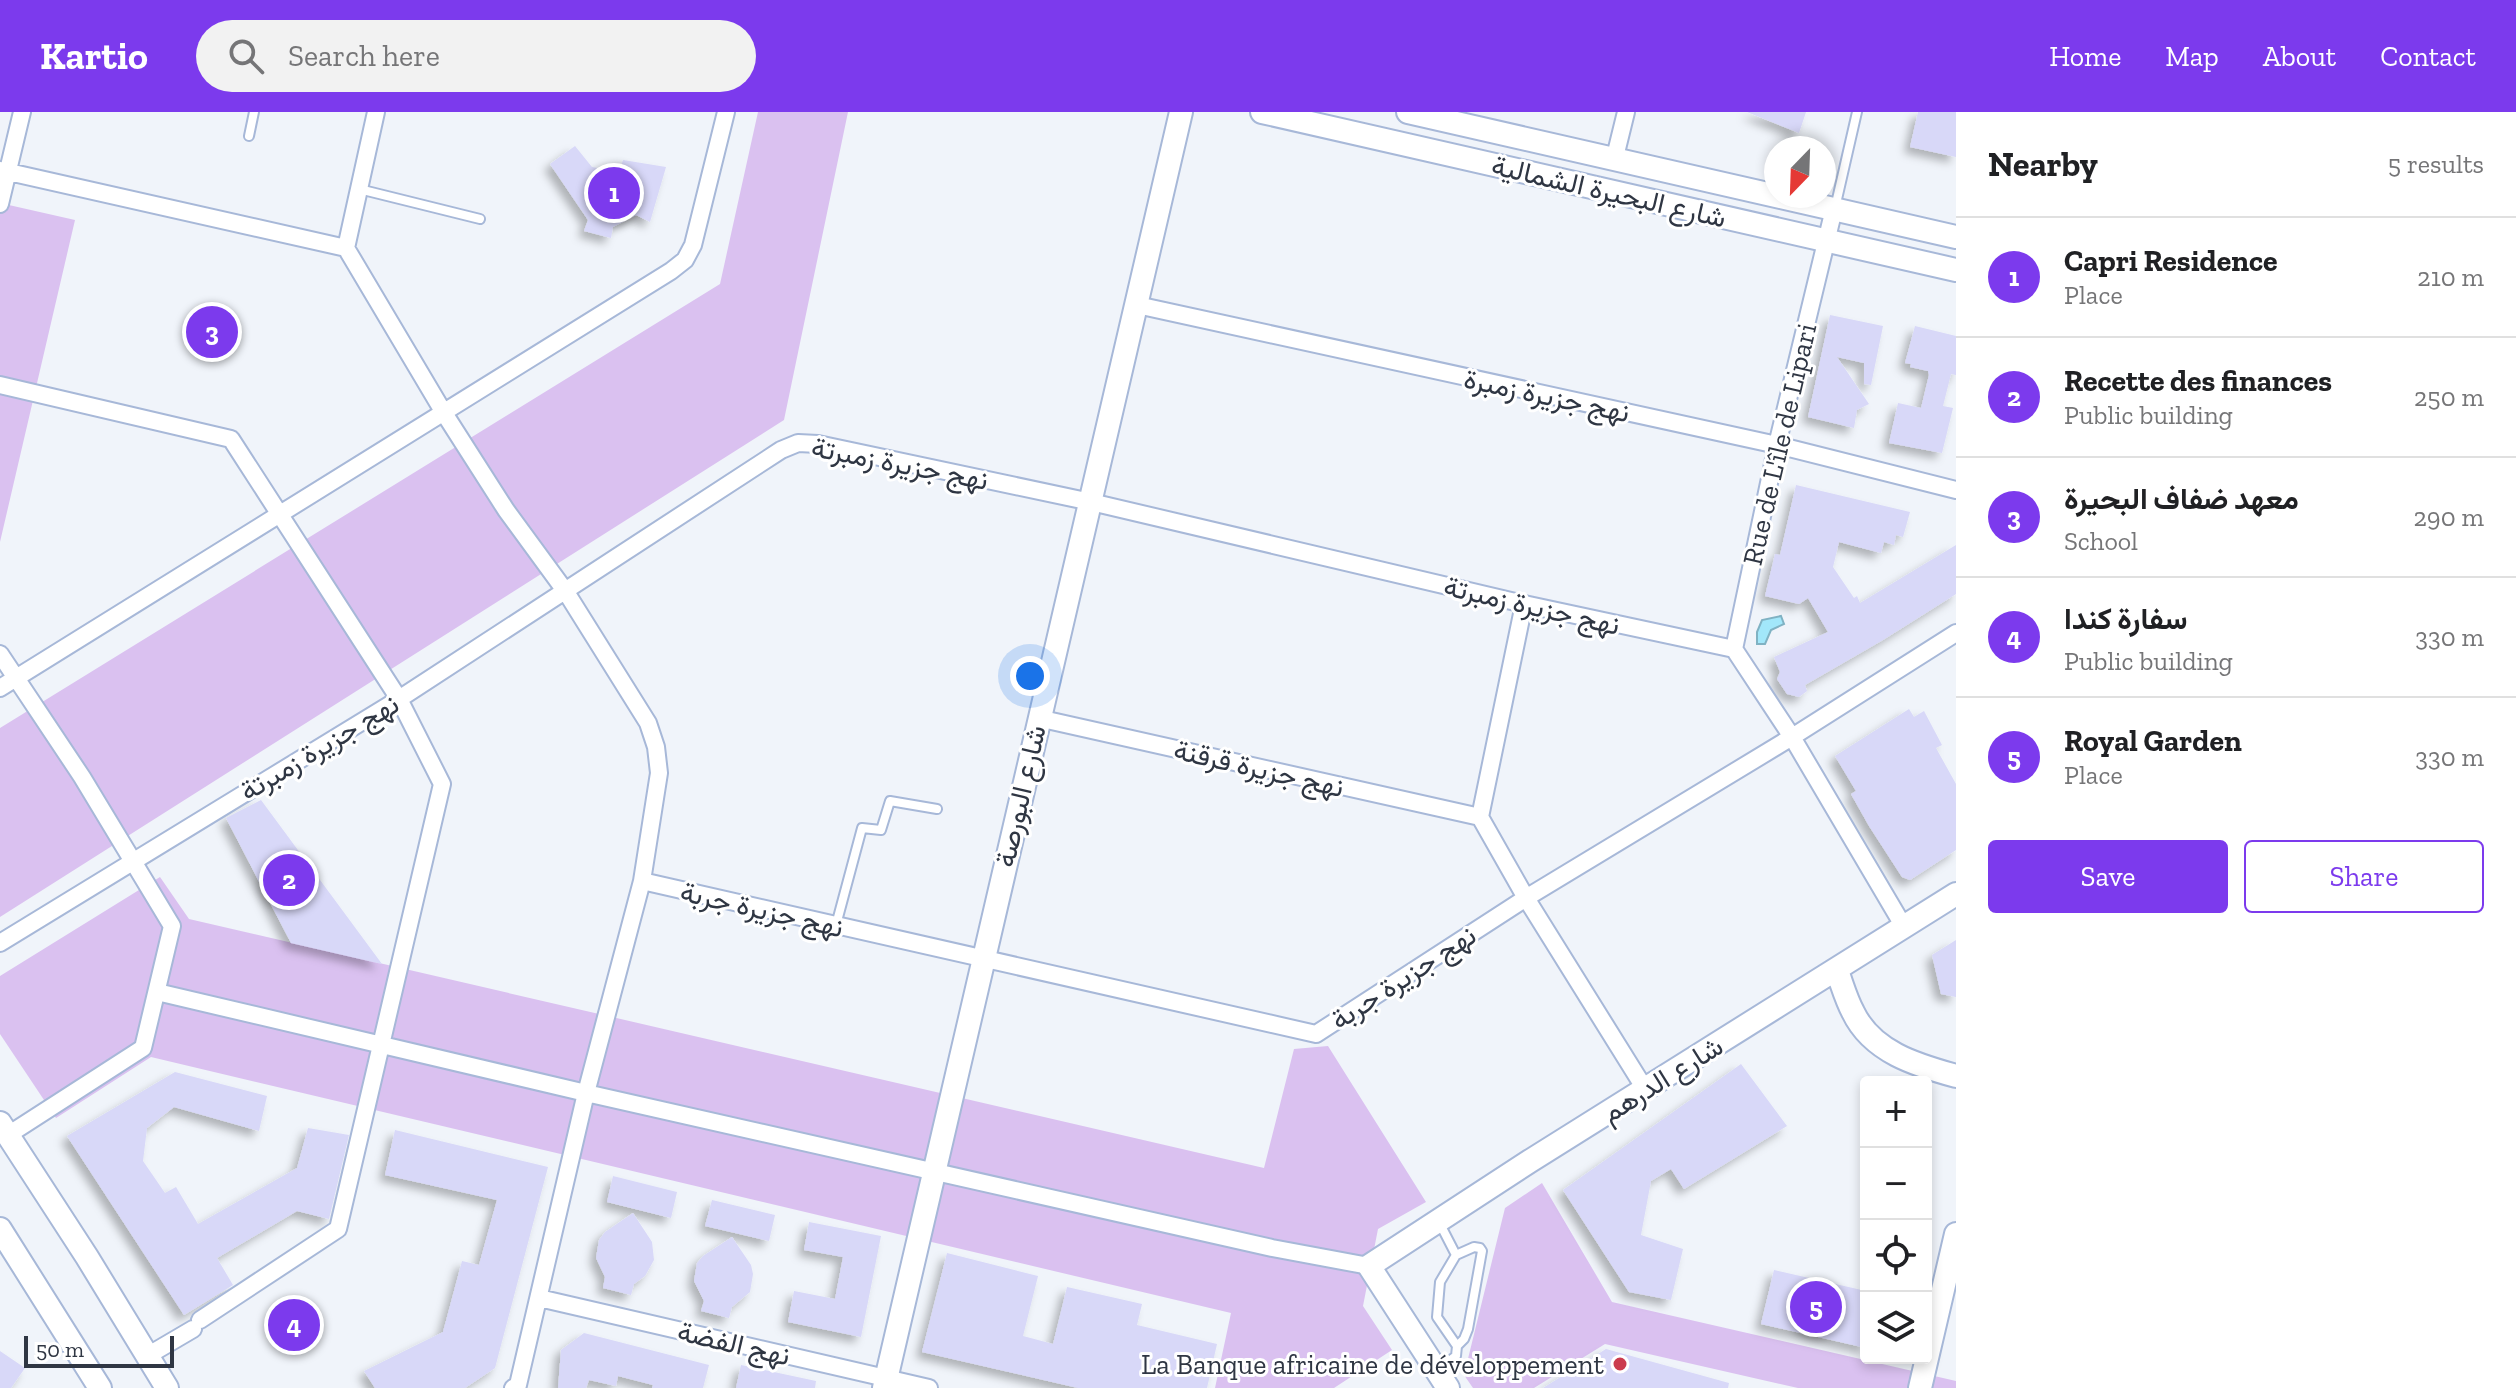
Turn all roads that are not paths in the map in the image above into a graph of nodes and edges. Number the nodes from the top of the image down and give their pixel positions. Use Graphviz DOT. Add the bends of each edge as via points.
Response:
graph roads {
  1 [pos="22,112"];
  2 [pos="254,112"];
  3 [pos="376,112"];
  4 [pos="726,112"];
  5 [pos="1181,112"];
  6 [pos="1262,112"];
  7 [pos="1410,112"];
  8 [pos="1626,112"];
  9 [pos="1857,112"];
  10 [pos="249,136"];
  11 [pos="1614,161"];
  12 [pos="4,171"];
  13 [pos="359,189"];
  14 [pos="0,204"];
  15 [pos="1834,209"];
  16 [pos="480,219"];
  17 [pos="1956,237"];
  18 [pos="1826,240"];
  19 [pos="346,248"];
  20 [pos="1956,270"];
  21 [pos="1137,305"];
  22 [pos="0,385"];
  23 [pos="444,413"];
  24 [pos="1777,445"];
  25 [pos="1956,490"];
  26 [pos="1091,502"];
  27 [pos="279,514"];
  28 [pos="566,592"];
  29 [pos="1524,604"];
  30 [pos="1956,633"];
  31 [pos="1734,649"];
  32 [pos="0,654"];
  33 [pos="15,678"];
  34 [pos="0,688"];
  35 [pos="399,699"];
  36 [pos="1038,718"];
  37 [pos="1792,737"];
  38 [pos="937,809"];
  39 [pos="1480,817"];
  40 [pos="132,861"];
  41 [pos="642,881"];
  42 [pos="1956,894"];
  43 [pos="1526,898"];
  44 [pos="836,926"];
  45 [pos="1904,927"];
  46 [pos="0,943"];
  47 [pos="982,959"];
  48 [pos="1837,971"];
  49 [pos="157,992"];
  50 [pos="381,1045"];
  51 [pos="1956,1076"];
  52 [pos="1645,1089"];
  53 [pos="586,1093"];
  54 [pos="4,1129"];
  55 [pos="933,1172"];
  56 [pos="1439,1221"];
  57 [pos="0,1229"];
  58 [pos="1956,1234"];
  59 [pos="1456,1255"];
  60 [pos="1369,1266"];
  61 [pos="539,1298"];
  62 [pos="1457,1346"];
  63 [pos="147,1356"];
  64 [pos="1442,1379"];
  65 [pos="884,1383"];
  66 [pos="94,1386"];
  67 [pos="517,1387"];
  68 [pos="167,1388"];
  69 [pos="929,1388"];
  70 [pos="1920,1388"];
  1 -- 12 [label="street"];
  2 -- 10 [label="lane"];
  3 -- 13 [label="street"];
  4 -- 23 [label="street" via="685,260"];
  5 -- 21 [label="street, شارع البورصة"];
  6 -- 18 [label="street, شارع البحيرة الشمالية"];
  7 -- 11 [label="street, شارع البحيرة الشمالية"];
  8 -- 11 [label="street"];
  9 -- 15 [label="lane"];
  11 -- 15 [label="street, شارع البحيرة الشمالية"];
  12 -- 14 [label="street"];
  12 -- 19 [label="street"];
  13 -- 16 [label="lane"];
  13 -- 19 [label="street"];
  15 -- 17 [label="street, شارع البحيرة الشمالية"];
  15 -- 18 [label="street, Rue de L'île de Lipari"];
  18 -- 20 [label="street, شارع البحيرة الشمالية"];
  18 -- 24 [label="street, Rue de L'île de Lipari"];
  19 -- 23 [label="street"];
  21 -- 24 [label="street, نهج جزيرة زمبرة"];
  21 -- 26 [label="street, شارع البورصة"];
  22 -- 27 [label="street" via="231,439"];
  23 -- 27 [label="street"];
  23 -- 28 [label="street"];
  24 -- 25 [label="street, نهج جزيرة زمبرة"];
  24 -- 31 [label="street, Rue de L'île de Lipari"];
  26 -- 28 [label="street, نهج جزيرة زمبرتة" via="798,443"];
  26 -- 29 [label="street, نهج جزيرة زمبرتة"];
  26 -- 36 [label="street, شارع البورصة"];
  27 -- 33 [label="street"];
  27 -- 35 [label="street"];
  28 -- 35 [label="street, نهج جزيرة زمبرتة"];
  28 -- 41 [label="street" via="648,723 656,747 659,773"];
  29 -- 31 [label="street, نهج جزيرة زمبرتة"];
  29 -- 39 [label="street"];
  30 -- 37 [label="street, نهج جزيرة جربة"];
  31 -- 37 [label="street"];
  32 -- 33 [label="street"];
  33 -- 34 [label="street"];
  33 -- 40 [label="street"];
  35 -- 40 [label="street, نهج جزيرة زمبرتة"];
  35 -- 50 [label="street" via="442,784"];
  36 -- 39 [label="street, نهج جزيرة قرقنة"];
  36 -- 47 [label="street, شارع البورصة"];
  37 -- 43 [label="street, نهج جزيرة جربة"];
  37 -- 45 [label="street"];
  38 -- 44 [label="lane" via="890,801 881,830 862,828"];
  39 -- 43 [label="street"];
  40 -- 46 [label="street, نهج جزيرة زمبرتة"];
  40 -- 49 [label="street" via="172,926"];
  41 -- 44 [label="street, نهج جزيرة جربة"];
  41 -- 53 [label="street"];
  42 -- 45 [label="street, شارع الدرهم"];
  43 -- 47 [label="street, نهج جزيرة جربة" via="1316,1034"];
  43 -- 52 [label="street"];
  44 -- 47 [label="street, نهج جزيرة جربة"];
  45 -- 48 [label="street, شارع الدرهم"];
  47 -- 55 [label="street, شارع البورصة"];
  48 -- 51 [label="street" via="1854,1014 1872,1039 1909,1063"];
  48 -- 52 [label="street, شارع الدرهم"];
  49 -- 50 [label="street"];
  49 -- 54 [label="street" via="143,1048"];
  50 -- 53 [label="street"];
  50 -- 63 [label="street" via="338,1229"];
  52 -- 56 [label="street, شارع الدرهم"];
  53 -- 55 [label="street"];
  53 -- 61 [label="street"];
  54 -- 63 [label="street"];
  55 -- 60 [label="street"];
  55 -- 65 [label="street, شارع البورصة"];
  56 -- 59 [label="lane"];
  56 -- 60 [label="street, شارع الدرهم"];
  57 -- 66 [label="street"];
  58 -- 70 [label="street"];
  59 -- 62 [label="lane" via="1440,1282 1437,1317"];
  59 -- 62 [label="lane" via="1474,1247 1482,1251 1468,1329"];
  60 -- 64 [label="street"];
  61 -- 65 [label="street, نهج الفضة"];
  61 -- 67 [label="street"];
  62 -- 64 [label="lane"];
  63 -- 68 [label="street"];
  65 -- 69 [label="street, نهج الفضة"];
}
